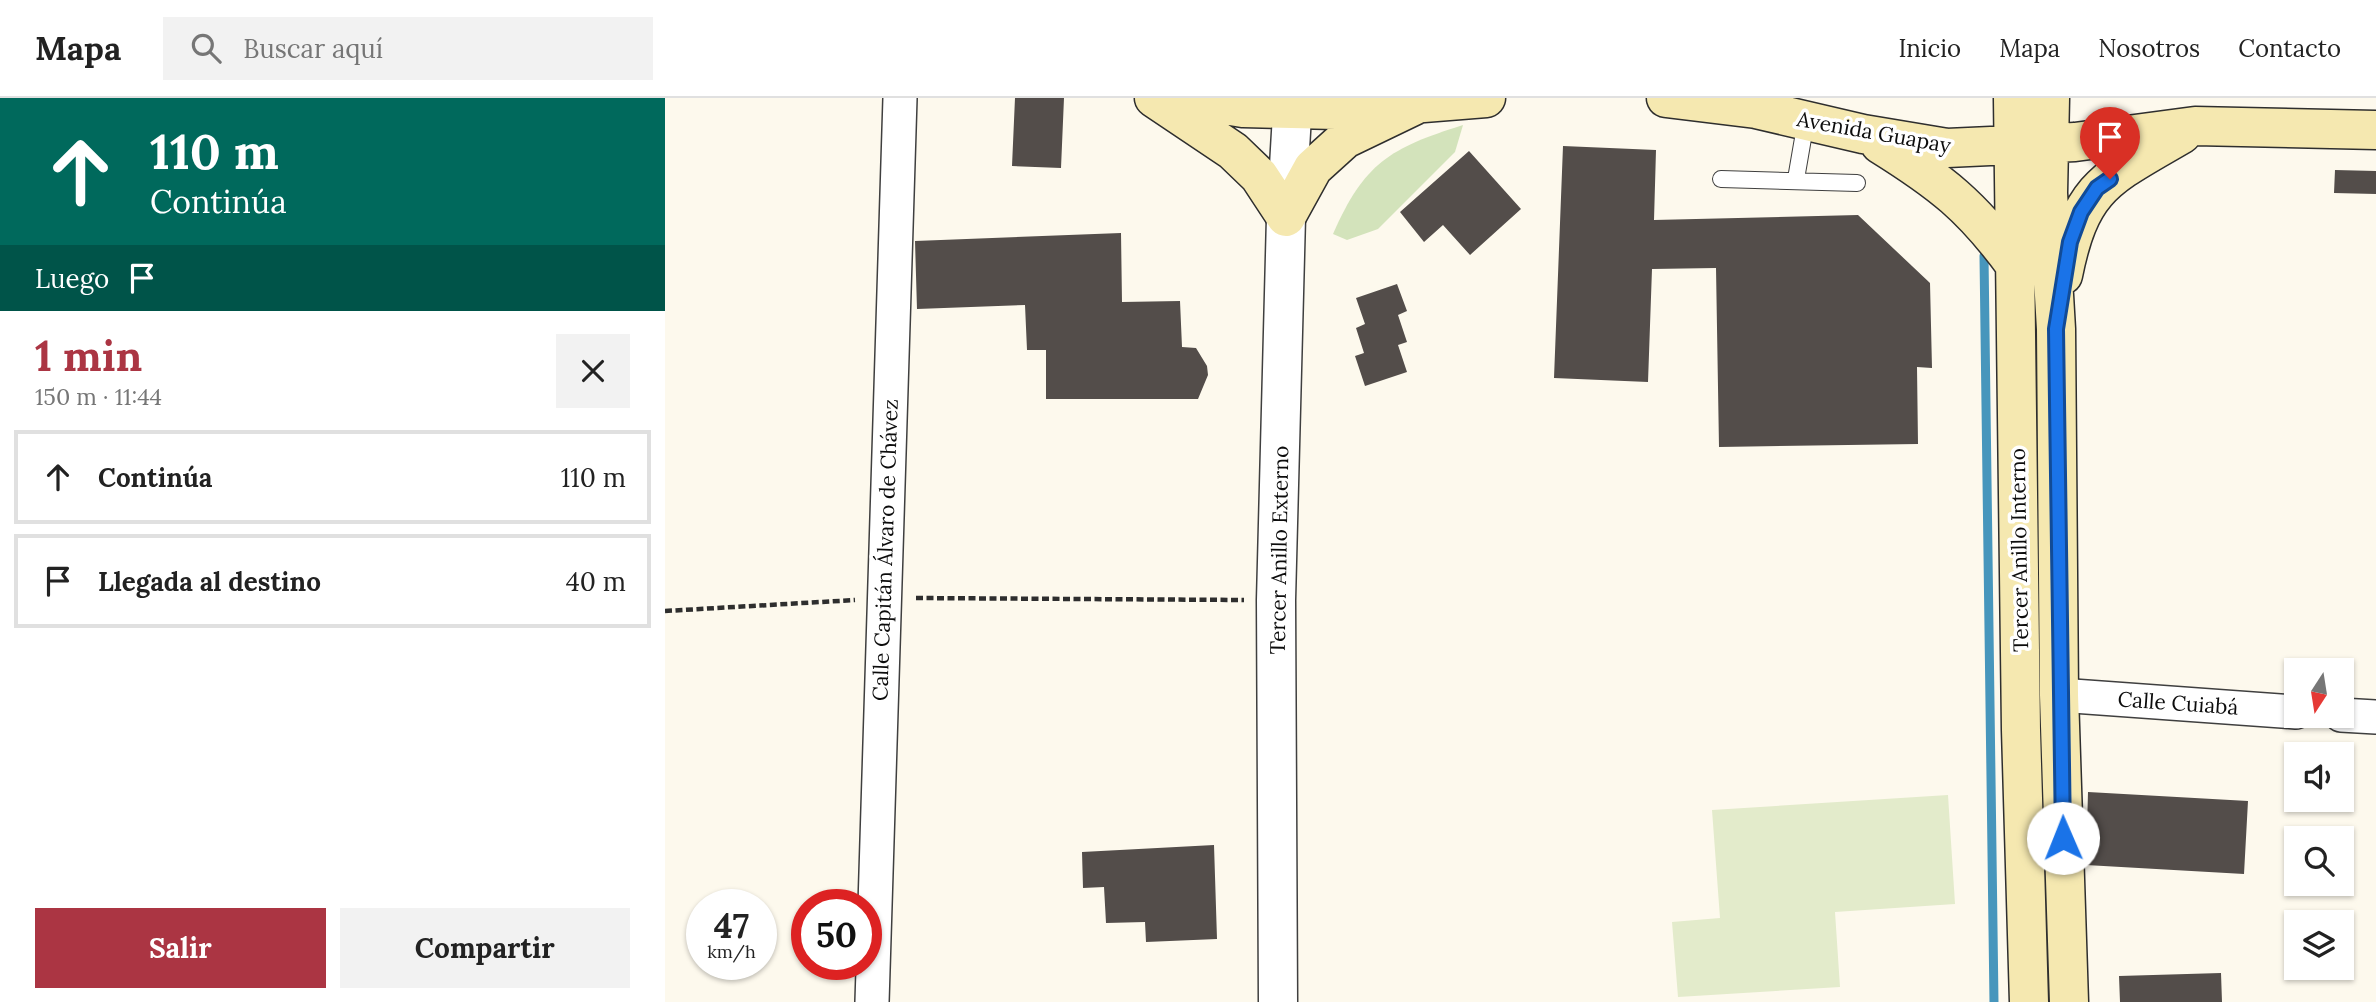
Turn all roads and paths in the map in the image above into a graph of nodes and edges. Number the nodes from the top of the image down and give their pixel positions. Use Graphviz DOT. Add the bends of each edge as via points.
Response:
graph roads {
  1 [pos="900,98"];
  2 [pos="1154,98"];
  3 [pos="1182,98"];
  4 [pos="1486,98"];
  5 [pos="1666,98"];
  6 [pos="1426,100"];
  7 [pos="2032,100"];
  8 [pos="1293,103"];
  9 [pos="1806,121"];
  10 [pos="2195,126"];
  11 [pos="2376,130"];
  12 [pos="1863,134"];
  13 [pos="2030,145"];
  14 [pos="1721,179"];
  15 [pos="1796,180"];
  16 [pos="1857,183"];
  17 [pos="1286,216"];
  18 [pos="2015,265"];
  19 [pos="2056,329"];
  20 [pos="2017,372"];
  21 [pos="882,598"];
  22 [pos="1276,600"];
  23 [pos="665,611"];
  24 [pos="2059,695"];
  25 [pos="2284,711"];
  26 [pos="2354,716"];
  27 [pos="2376,718"];
  28 [pos="2023,799"];
  29 [pos="2026,927"];
  30 [pos="872,1002"];
  31 [pos="1278,1002"];
  32 [pos="2029,1002"];
  33 [pos="2047,1002"];
  34 [pos="2067,1002"];
  1 -- 21 [label="street, Calle Capitán Álvaro de Chávez"];
  2 -- 17 [label="main road" via="1233,151 1259,176"];
  3 -- 8 [label="main road" via="1243,107"];
  4 -- 6 [label="main road"];
  5 -- 9 [label="main road, Avenida Guapay" via="1756,109"];
  6 -- 8 [label="main road" via="1336,110"];
  6 -- 17 [label="main road" via="1334,148 1313,168"];
  7 -- 13 [label="main road, Tercer Anillo Interno"];
  8 -- 17 [label="street, Tercer Anillo Externo"];
  9 -- 12 [label="main road, Avenida Guapay"];
  9 -- 15 [label="lane"];
  10 -- 11 [label="main road, Avenida Guapay"];
  10 -- 13 [label="main road, Avenida Guapay"];
  10 -- 19 [label="main road" via="2097,188 2081,212 2070,242"];
  12 -- 13 [label="main road, Avenida Guapay" via="1947,148"];
  12 -- 18 [label="main road" via="1948,188 1984,223"];
  13 -- 18 [label="main road, Tercer Anillo Interno"];
  13 -- 19 [label="main road, Tercer Anillo Interno"];
  14 -- 15 [label="lane"];
  15 -- 16 [label="lane"];
  17 -- 22 [label="street, Tercer Anillo Externo"];
  18 -- 20 [label="main road, Tercer Anillo Interno"];
  19 -- 24 [label="main road, Tercer Anillo Interno"];
  20 -- 24 [label="main road" via="2044,465 2045,673"];
  20 -- 28 [label="main road, Tercer Anillo Interno"];
  21 -- 22 [label="path"];
  21 -- 23 [label="path"];
  21 -- 30 [label="street, Calle Capitán Álvaro de Chávez"];
  22 -- 31 [label="street, Tercer Anillo Externo"];
  24 -- 25 [label="street, Calle Cuiabá"];
  24 -- 34 [label="main road, Tercer Anillo Interno"];
  26 -- 27 [label="street"];
  28 -- 29 [label="main road, Tercer Anillo Interno"];
  28 -- 34 [label="main road" via="2036,800 2051,820 2055,965"];
  29 -- 32 [label="main road, Tercer Anillo Interno"];
  29 -- 33 [label="main road"];
}
